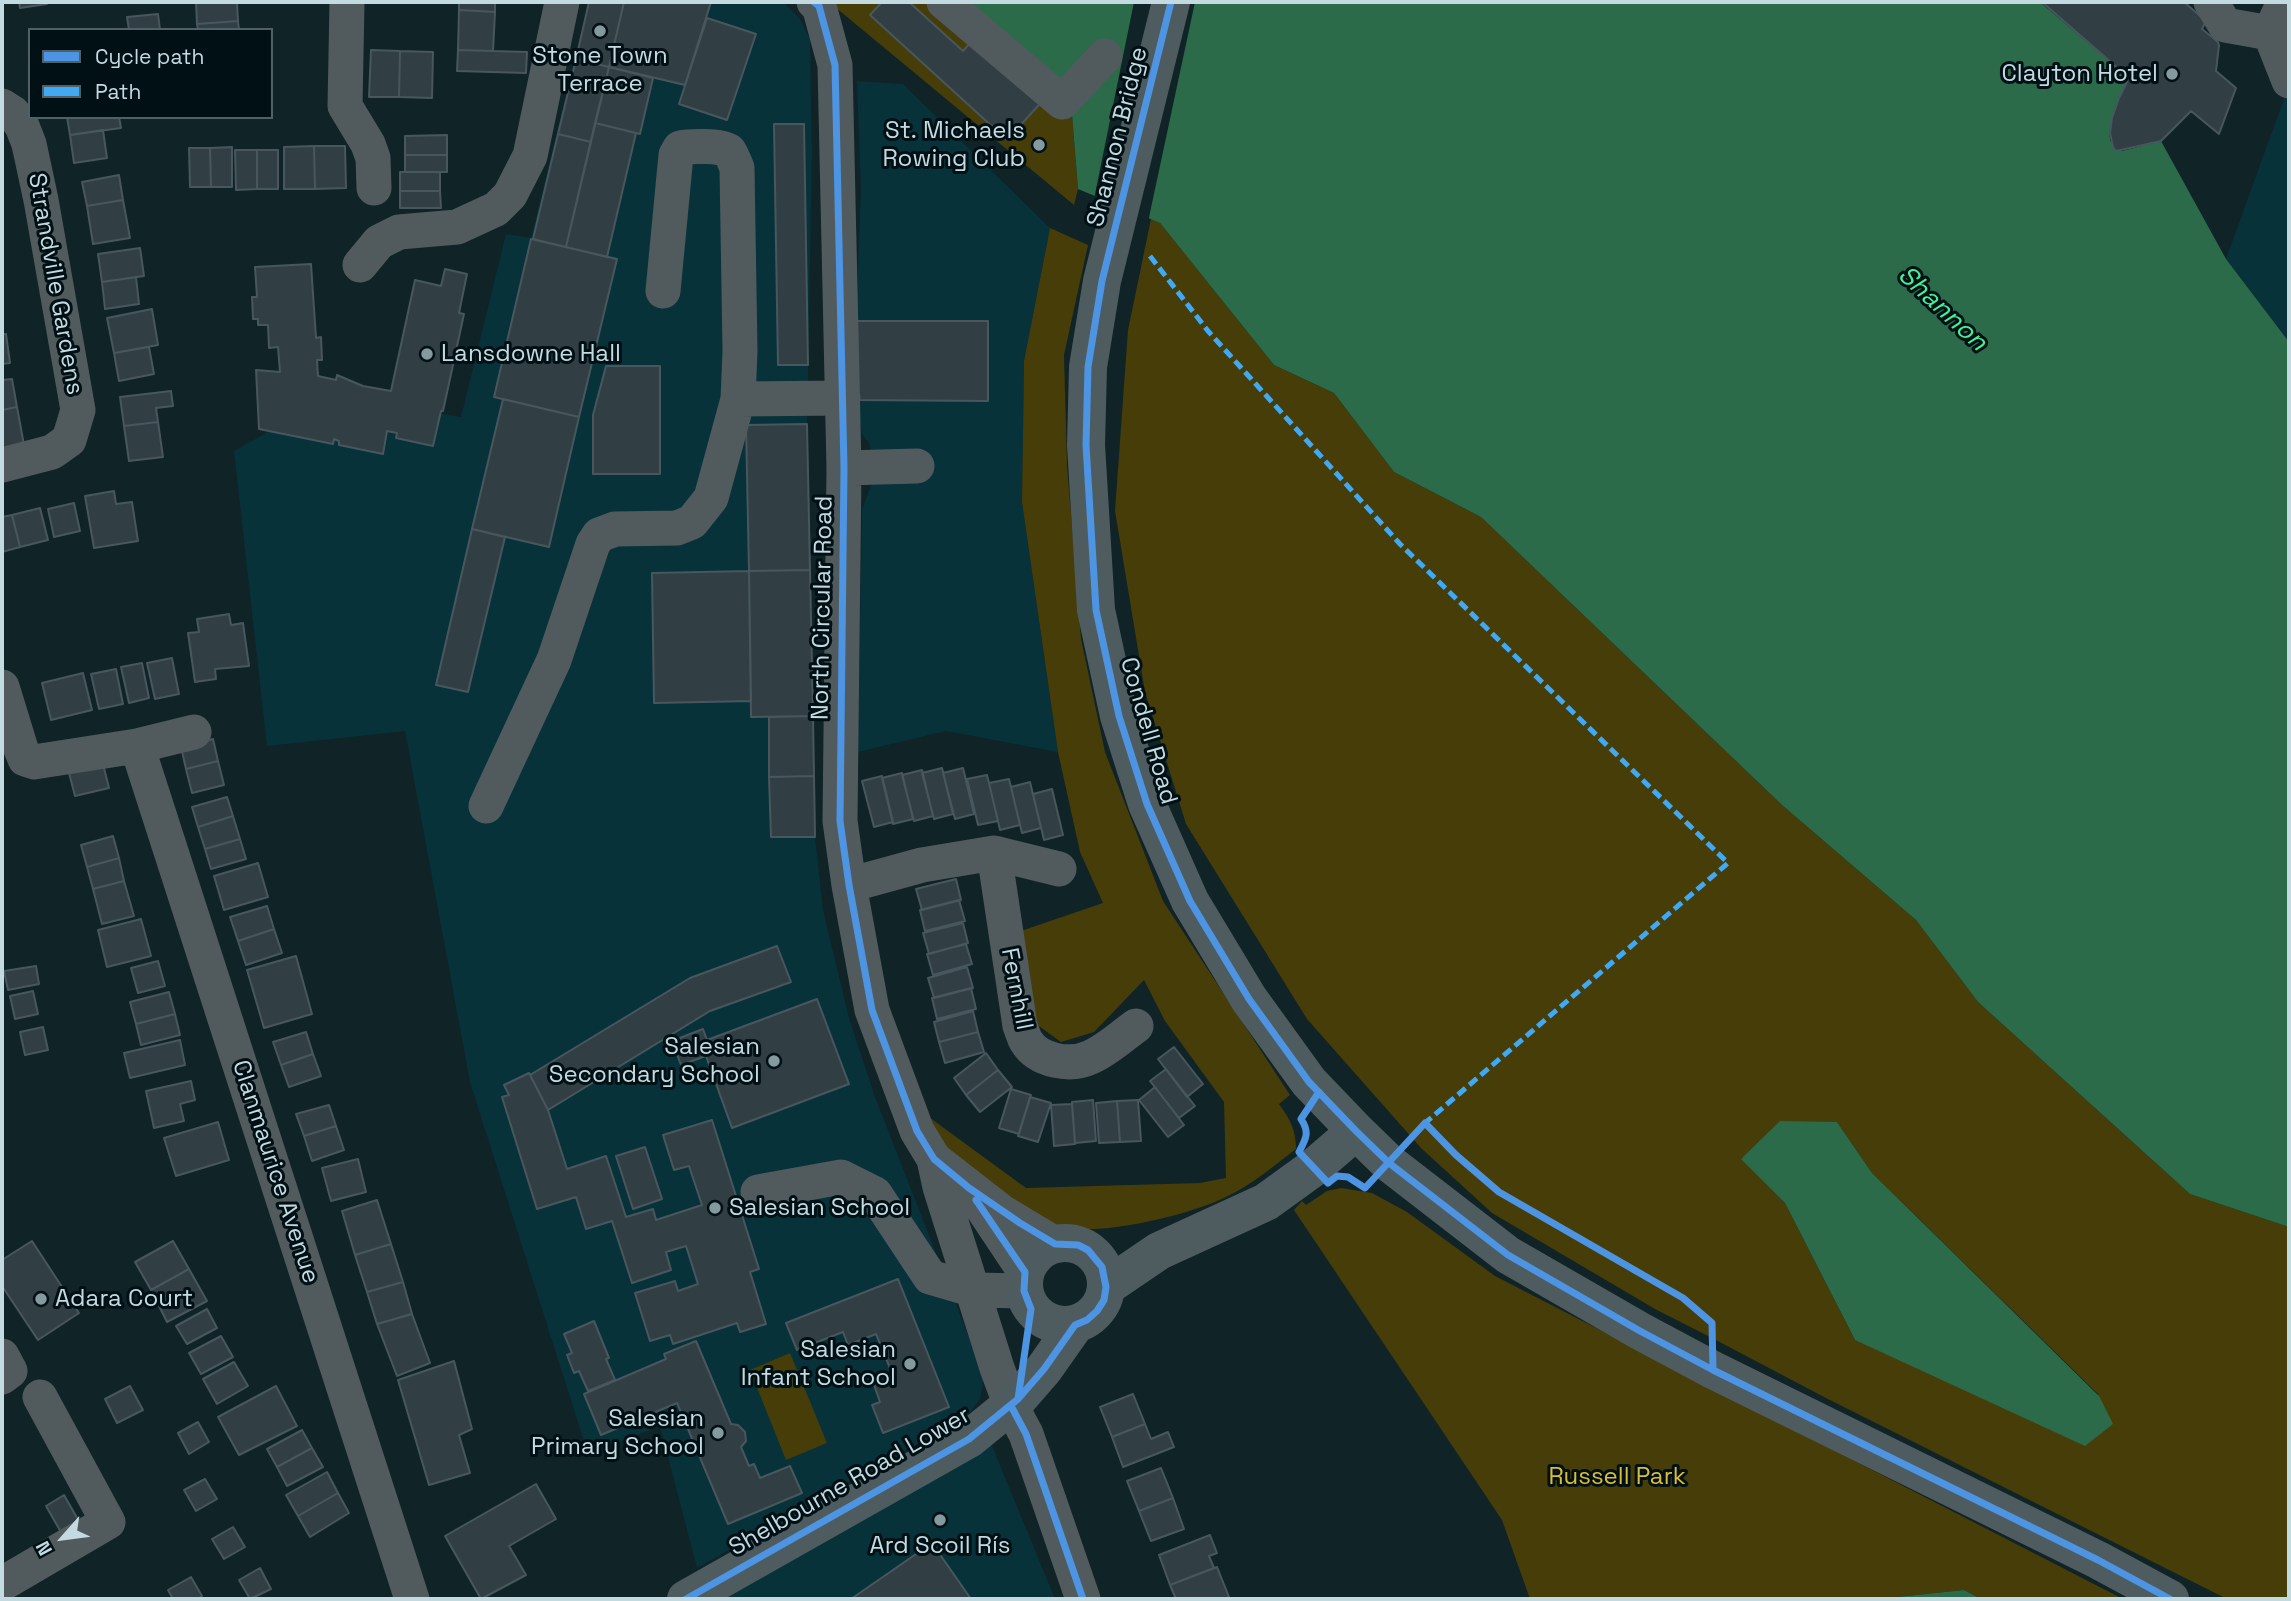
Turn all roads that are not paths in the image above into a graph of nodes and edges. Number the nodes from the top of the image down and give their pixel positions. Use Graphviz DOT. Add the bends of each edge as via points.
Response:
graph roads {
  1 [pos="348,2"];
  2 [pos="562,2"];
  3 [pos="814,2"];
  4 [pos="944,2"];
  5 [pos="1171,2"];
  6 [pos="2211,2"];
  7 [pos="2284,2"];
  8 [pos="2270,33"];
  9 [pos="1105,56"];
  10 [pos="2289,81"];
  11 [pos="2,106"];
  12 [pos="374,188"];
  13 [pos="360,265"];
  14 [pos="1102,281"];
  15 [pos="663,291"];
  16 [pos="843,398"];
  17 [pos="738,399"];
  18 [pos="2,465"];
  19 [pos="917,466"];
  20 [pos="844,468"];
  21 [pos="2,687"];
  22 [pos="194,732"];
  23 [pos="137,746"];
  24 [pos="486,806"];
  25 [pos="994,853"];
  26 [pos="1059,869"];
  27 [pos="849,885"];
  28 [pos="1136,1026"];
  29 [pos="1356,1131"];
  30 [pos="934,1160"];
  31 [pos="969,1188"];
  32 [pos="758,1192"];
  33 [pos="1055,1244"];
  34 [pos="1102,1272"];
  35 [pos="974,1290"];
  36 [pos="1027,1290"];
  37 [pos="1075,1325"];
  38 [pos="2,1356"];
  39 [pos="2,1377"];
  40 [pos="40,1397"];
  41 [pos="1014,1402"];
  42 [pos="2,1584"];
  43 [pos="412,1599"];
  44 [pos="686,1599"];
  45 [pos="1083,1599"];
  46 [pos="2170,1599"];
  1 -- 12 [label="street" via="345,106 369,144"];
  2 -- 13 [label="street" via="530,156 510,195 496,209 457,227 398,232 379,242"];
  3 -- 16 [label="street, North Circular Road" via="835,65"];
  4 -- 9 [label="street" via="1062,102"];
  5 -- 14 [label="main road, Shannon Bridge"];
  6 -- 8 [label="street" via="2225,25"];
  7 -- 8 [label="street"];
  8 -- 10 [label="street"];
  11 -- 18 [label="street, Strandville Gardens" via="13,113 29,144 78,410 69,440 52,452"];
  14 -- 29 [label="main road, Condell Road" via="1088,367 1086,445 1096,610 1119,716 1147,804 1190,901 1249,999 1309,1082"];
  15 -- 17 [label="street" via="676,155 687,146 728,151 737,168"];
  16 -- 17 [label="street"];
  16 -- 20 [label="street, North Circular Road"];
  17 -- 24 [label="street" via="711,498 692,522 677,528 606,531 593,544 554,660"];
  19 -- 20 [label="street"];
  20 -- 27 [label="street, North Circular Road" via="840,821"];
  21 -- 23 [label="street" via="25,759 34,762"];
  22 -- 23 [label="street"];
  23 -- 43 [label="street, Clanmaurice Avenue"];
  25 -- 26 [label="street"];
  25 -- 27 [label="street" via="922,865"];
  25 -- 28 [label="street, Fernhill" via="1020,1026 1027,1043 1056,1061 1074,1062 1091,1057"];
  27 -- 30 [label="street, North Circular Road" via="872,1010 917,1130"];
  29 -- 34 [label="main road" via="1266,1202"];
  29 -- 46 [label="main road, Condell Road" via="1389,1163 1532,1269 1713,1370"];
  30 -- 31 [label="street, North Circular Road"];
  30 -- 35 [label="street"];
  31 -- 33 [label="street, North Circular Road"];
  31 -- 36 [label="street, North Circular Road"];
  32 -- 35 [label="street" via="841,1177 875,1194 930,1277"];
  33 -- 34 [label="main road" via="1078,1245"];
  33 -- 36 [label="main road" via="1037,1255"];
  34 -- 37 [label="main road, Shelbourne Road Lower" via="1104,1300 1087,1320"];
  35 -- 36 [label="street"];
  35 -- 41 [label="street"];
  36 -- 37 [label="main road" via="1040,1317 1063,1326"];
  36 -- 41 [label="main road"];
  37 -- 41 [label="main road, Shelbourne Road Lower"];
  38 -- 39 [label="street" via="10,1371"];
  40 -- 42 [label="street" via="108,1522"];
  41 -- 44 [label="main road, Shelbourne Road Lower" via="970,1439"];
  41 -- 45 [label="street"];
}
